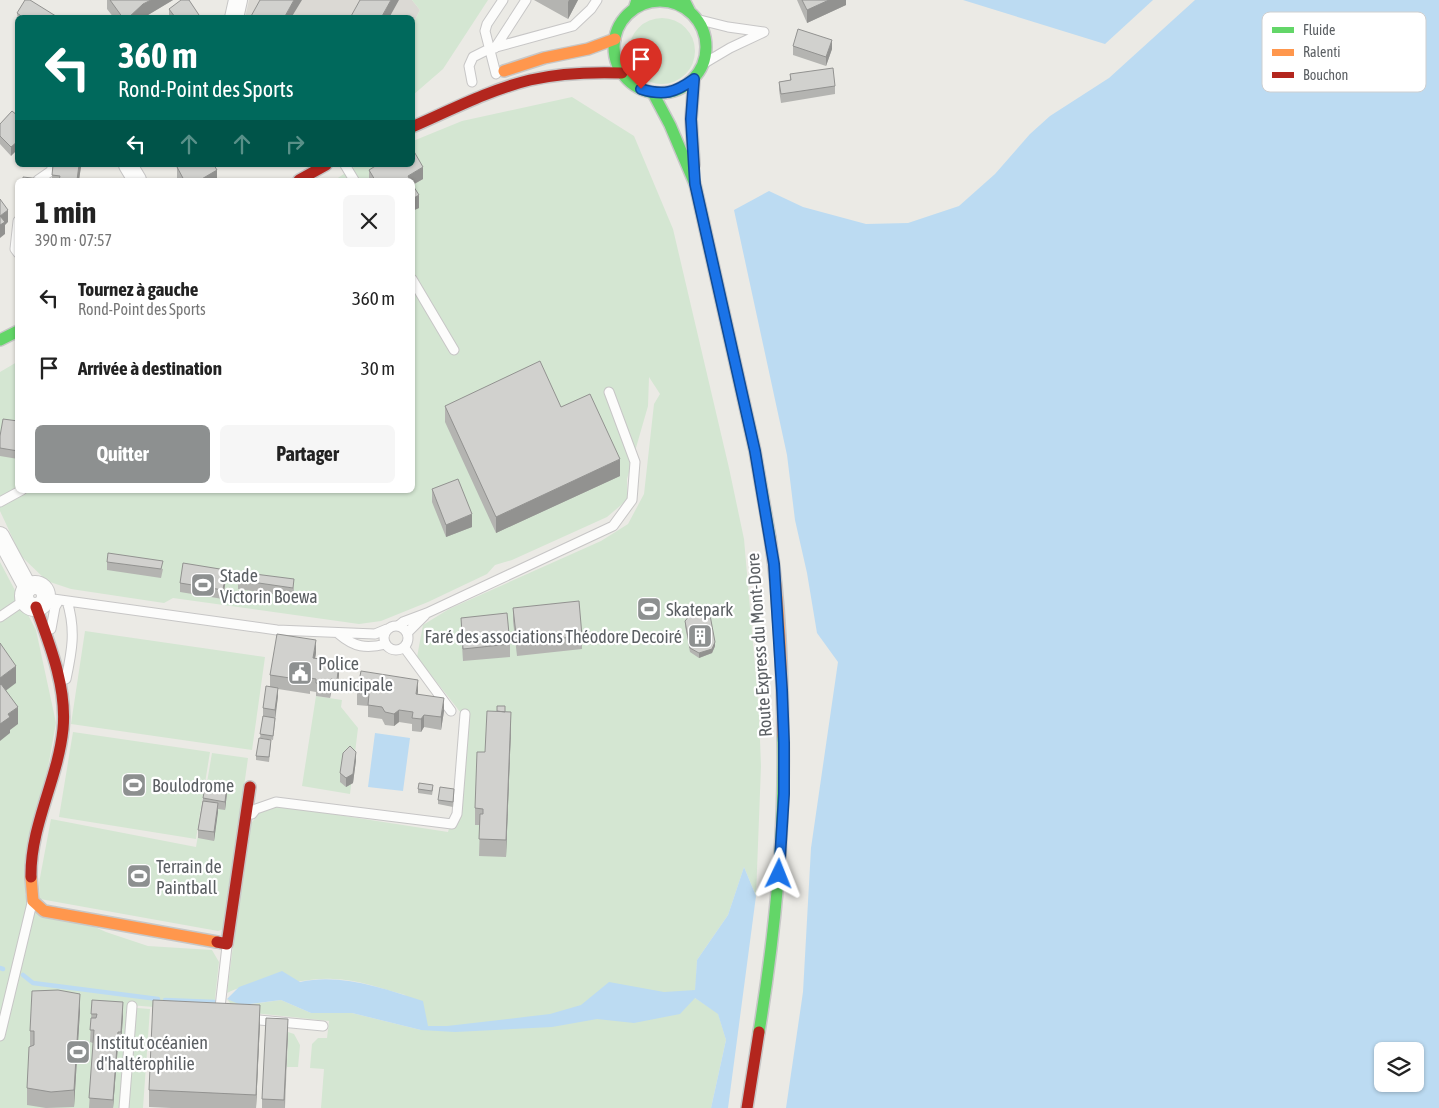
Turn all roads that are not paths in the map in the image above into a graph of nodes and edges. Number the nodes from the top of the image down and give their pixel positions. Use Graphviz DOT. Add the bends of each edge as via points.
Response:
graph roads {
  1 [pos="238,0"];
  2 [pos="504,0"];
  3 [pos="526,0"];
  4 [pos="596,0"];
  5 [pos="684,0"];
  6 [pos="636,4"];
  7 [pos="235,15"];
  8 [pos="693,15"];
  9 [pos="615,39"];
  10 [pos="492,49"];
  11 [pos="703,64"];
  12 [pos="622,73"];
  13 [pos="484,78"];
  14 [pos="694,79"];
  15 [pos="459,86"];
  16 [pos="653,93"];
  17 [pos="415,126"];
  18 [pos="53,167"];
  19 [pos="129,167"];
  20 [pos="322,167"];
  21 [pos="346,167"];
  22 [pos="41,178"];
  23 [pos="136,178"];
  24 [pos="303,178"];
  25 [pos="353,178"];
  26 [pos="695,184"];
  27 [pos="415,284"];
  28 [pos="15,332"];
  29 [pos="0,340"];
  30 [pos="454,350"];
  31 [pos="609,392"];
  32 [pos="16,493"];
  33 [pos="0,502"];
  34 [pos="0,536"];
  35 [pos="43,599"];
  36 [pos="427,613"];
  37 [pos="0,617"];
  38 [pos="398,626"];
  39 [pos="387,629"];
  40 [pos="407,633"];
  41 [pos="339,634"];
  42 [pos="49,642"];
  43 [pos="386,644"];
  44 [pos="404,647"];
  45 [pos="62,701"];
  46 [pos="451,712"];
  47 [pos="465,714"];
  48 [pos="250,787"];
  49 [pos="245,822"];
  50 [pos="33,901"];
  51 [pos="227,944"];
  52 [pos="132,1006"];
  53 [pos="323,1026"];
  54 [pos="0,1036"];
  55 [pos="124,1108"];
  56 [pos="747,1108"];
  1 -- 7 [label="street"];
  2 -- 10 [label="lane" via="486,24 485,31"];
  3 -- 10 [label="lane"];
  4 -- 10 [label="lane" via="572,26"];
  5 -- 8 [label="main road"];
  6 -- 8 [label="main road" via="672,3"];
  6 -- 9 [label="main road" via="625,17"];
  8 -- 11 [label="main road" via="706,41"];
  8 -- 11 [label="lane" via="729,27 764,32"];
  9 -- 12 [label="main road" via="614,51"];
  9 -- 13 [label="main road"];
  10 -- 13 [label="lane"];
  10 -- 13 [label="lane" via="473,57 469,66"];
  11 -- 14 [label="main road"];
  12 -- 16 [label="main road" via="630,82"];
  12 -- 17 [label="main road" via="566,74 520,83"];
  13 -- 15 [label="main road"];
  14 -- 16 [label="main road" via="668,93"];
  14 -- 26 [label="main road, Route Express du Mont-Dore" via="691,119"];
  16 -- 26 [label="main road, Route Express du Mont-Dore"];
  18 -- 22 [label="lane"];
  19 -- 23 [label="street"];
  20 -- 24 [label="main road"];
  21 -- 25 [label="lane"];
  26 -- 56 [label="main road, Route Express du Mont-Dore" via="755,451 774,564 782,690 784,794 779,874 771,961"];
  27 -- 30 [label="lane"];
  28 -- 29 [label="main road"];
  31 -- 36 [label="lane" via="635,462 632,500 613,526"];
  32 -- 33 [label="lane"];
  34 -- 35 [label="street"];
  35 -- 37 [label="lane"];
  35 -- 41 [label="lane" via="277,630"];
  35 -- 42 [label="main road"];
  35 -- 42 [label="lane" via="55,607"];
  35 -- 45 [label="lane" via="70,610 73,646"];
  36 -- 38 [label="lane"];
  36 -- 40 [label="lane"];
  38 -- 39 [label="lane"];
  38 -- 40 [label="lane"];
  39 -- 41 [label="lane" via="375,634"];
  39 -- 43 [label="lane" via="384,636"];
  40 -- 44 [label="lane"];
  41 -- 43 [label="lane" via="350,643 371,647"];
  42 -- 45 [label="main road"];
  43 -- 44 [label="lane" via="396,650"];
  44 -- 46 [label="lane"];
  45 -- 50 [label="main road" via="63,728 54,775 34,846"];
  47 -- 49 [label="lane" via="457,814 452,824 276,802 256,809"];
  48 -- 49 [label="main road"];
  49 -- 51 [label="main road"];
  50 -- 51 [label="main road" via="44,911"];
  50 -- 54 [label="lane"];
  51 -- 53 [label="lane" via="222,984 223,1016"];
  52 -- 55 [label="lane"];
}
